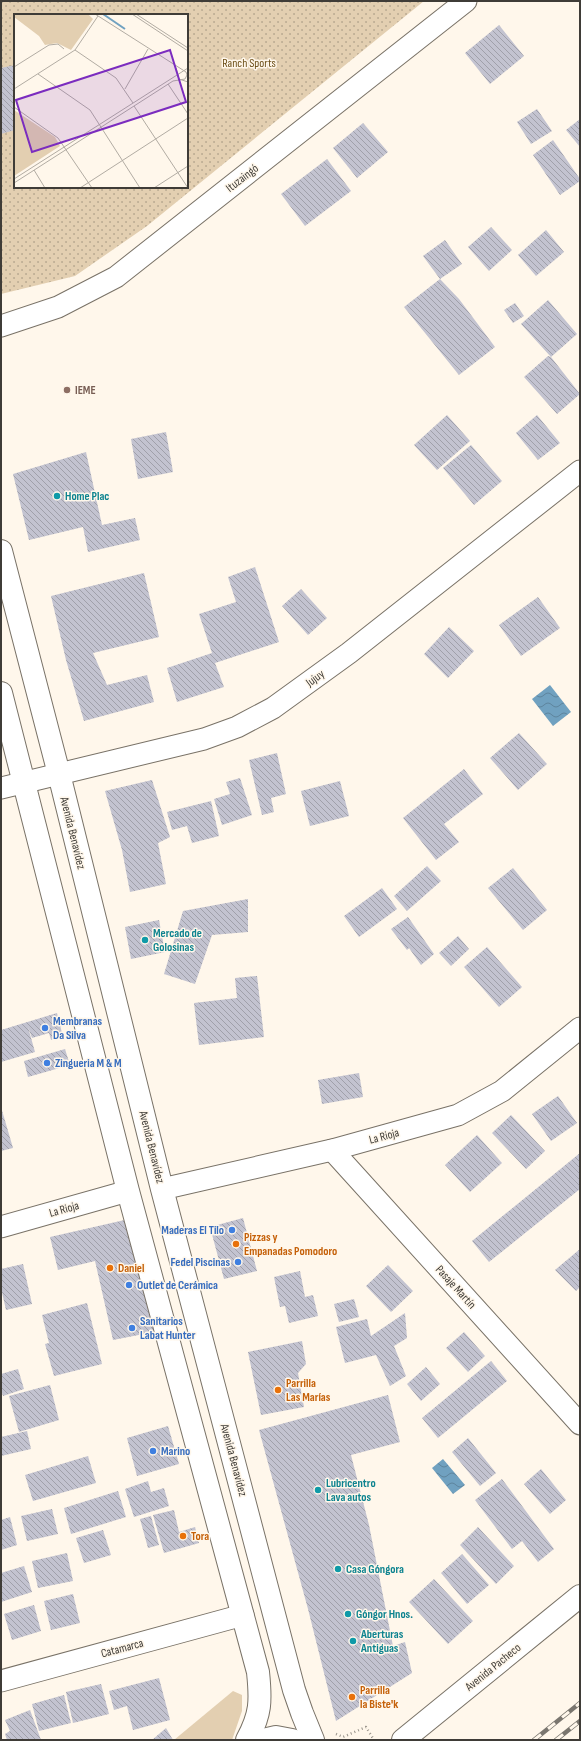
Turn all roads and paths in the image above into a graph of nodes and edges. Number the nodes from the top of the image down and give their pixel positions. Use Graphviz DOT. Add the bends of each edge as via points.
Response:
graph roads {
  1 [pos="466,1"];
  2 [pos="1,326"];
  3 [pos="580,471"];
  4 [pos="1,551"];
  5 [pos="1,693"];
  6 [pos="59,774"];
  7 [pos="23,782"];
  8 [pos="1,788"];
  9 [pos="580,1028"];
  10 [pos="332,1150"];
  11 [pos="162,1189"];
  12 [pos="128,1191"];
  13 [pos="1,1227"];
  14 [pos="580,1424"];
  15 [pos="580,1596"];
  16 [pos="243,1615"];
  17 [pos="1,1681"];
  18 [pos="333,1732"];
  19 [pos="247,1740"];
  20 [pos="263,1740"];
  21 [pos="292,1740"];
  22 [pos="313,1740"];
  23 [pos="374,1740"];
  24 [pos="403,1740"];
  1 -- 2 [label="street, Ituzaingó" via="116,277 58,307"];
  3 -- 6 [label="street, Jujuy" via="349,653 273,708 237,728 204,739"];
  4 -- 6 [label="main road, Avenida Benavídez"];
  5 -- 7 [label="main road"];
  6 -- 7 [label="street, Jujuy"];
  6 -- 11 [label="main road, Avenida Benavídez"];
  7 -- 8 [label="street, Jujuy"];
  7 -- 12 [label="main road"];
  9 -- 10 [label="street, La Rioja" via="502,1091 472,1109"];
  10 -- 11 [label="street, La Rioja"];
  10 -- 14 [label="street, Pasaje Martín"];
  11 -- 22 [label="main road, Avenida Benavídez" via="294,1690"];
  12 -- 13 [label="street, La Rioja"];
  12 -- 16 [label="main road"];
  15 -- 24 [label="main road, Avenida Pacheco"];
  16 -- 17 [label="street, Catamarca"];
  16 -- 19 [label="main road" via="261,1694 259,1712"];
  18 -- 23 [label="path" via="343,1737 366,1727"];
  20 -- 21 [label="main road" via="276,1737"];
}
